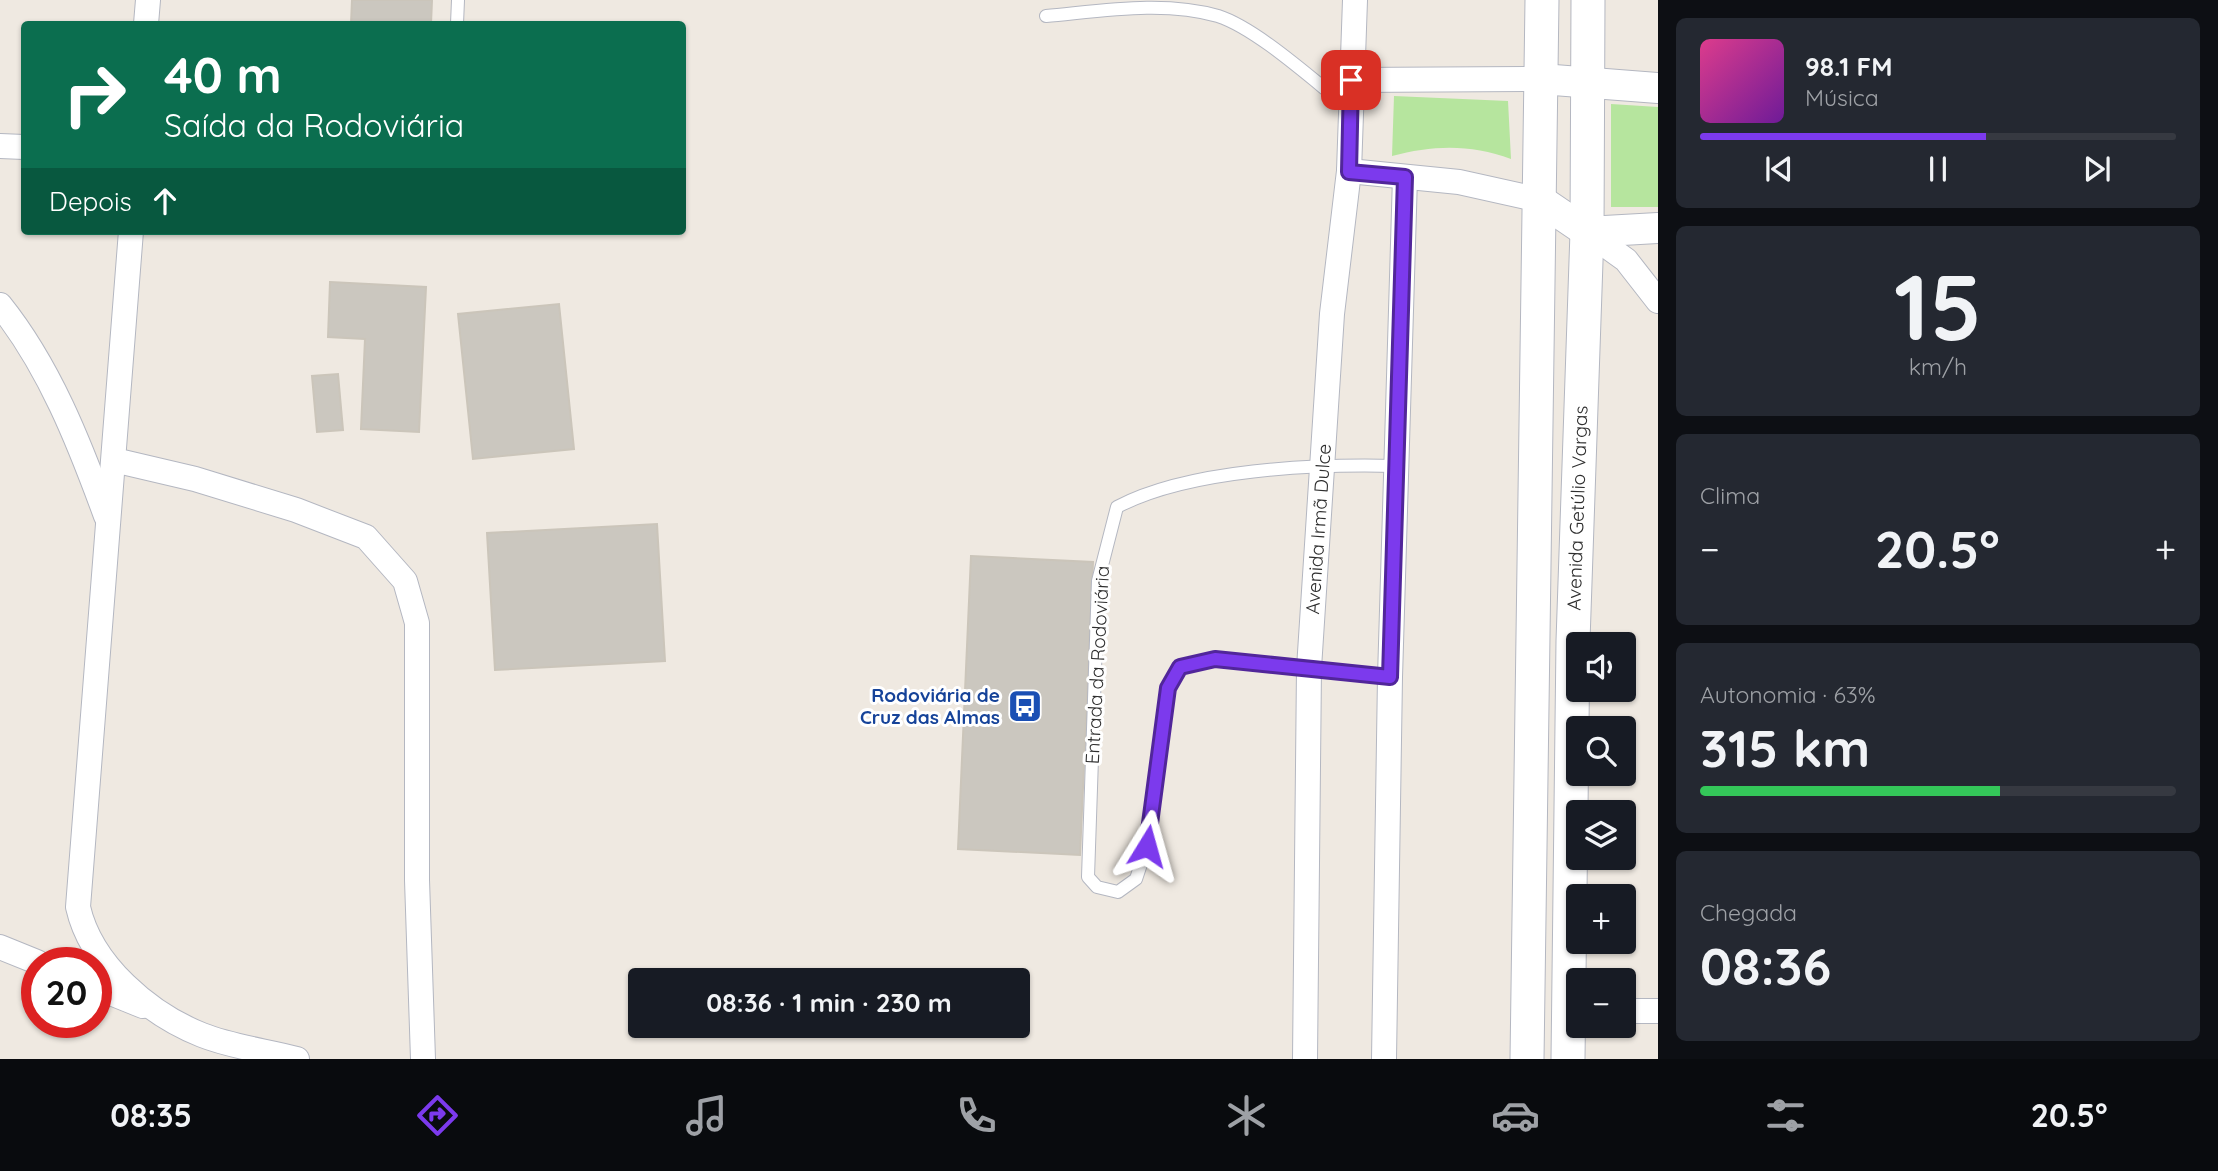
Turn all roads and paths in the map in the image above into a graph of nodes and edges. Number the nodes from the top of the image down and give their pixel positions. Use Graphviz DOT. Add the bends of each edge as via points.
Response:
graph roads {
  1 [pos="148,0"];
  2 [pos="458,0"];
  3 [pos="1355,0"];
  4 [pos="1542,0"];
  5 [pos="1588,0"];
  6 [pos="1046,16"];
  7 [pos="146,21"];
  8 [pos="457,21"];
  9 [pos="1541,79"];
  10 [pos="1351,80"];
  11 [pos="1587,84"];
  12 [pos="1658,88"];
  13 [pos="1350,109"];
  14 [pos="0,146"];
  15 [pos="21,147"];
  16 [pos="1349,172"];
  17 [pos="1405,177"];
  18 [pos="1540,200"];
  19 [pos="1658,228"];
  20 [pos="1587,232"];
  21 [pos="131,235"];
  22 [pos="1658,302"];
  23 [pos="0,305"];
  24 [pos="114,460"];
  25 [pos="1322,464"];
  26 [pos="1396,466"];
  27 [pos="110,526"];
  28 [pos="1309,668"];
  29 [pos="1390,677"];
  30 [pos="0,947"];
  31 [pos="21,956"];
  32 [pos="1573,968"];
  33 [pos="112,994"];
  34 [pos="1636,1011"];
  35 [pos="1658,1011"];
  36 [pos="159,1013"];
  37 [pos="1570,1038"];
  38 [pos="297,1059"];
  39 [pos="423,1059"];
  40 [pos="1305,1059"];
  41 [pos="1384,1059"];
  42 [pos="1527,1059"];
  43 [pos="1567,1059"];
  1 -- 7 [label="street"];
  2 -- 8 [label="lane"];
  3 -- 10 [label="street, Avenida Irmã Dulce"];
  4 -- 9 [label="main road, Avenida Getúlio Vargas"];
  5 -- 11 [label="main road, Avenida Getúlio Vargas"];
  6 -- 13 [label="lane" via="1154,7 1220,16 1253,34"];
  9 -- 10 [label="street"];
  9 -- 11 [label="street"];
  9 -- 18 [label="main road, Avenida Getúlio Vargas"];
  10 -- 13 [label="street, Avenida Irmã Dulce"];
  11 -- 12 [label="street"];
  11 -- 20 [label="main road, Avenida Getúlio Vargas"];
  13 -- 16 [label="street, Avenida Irmã Dulce"];
  14 -- 15 [label="street"];
  16 -- 17 [label="street"];
  16 -- 25 [label="street, Avenida Irmã Dulce" via="1332,314"];
  17 -- 18 [label="street" via="1459,182"];
  17 -- 26 [label="street"];
  18 -- 20 [label="street"];
  18 -- 42 [label="main road, Avenida Getúlio Vargas"];
  19 -- 20 [label="street"];
  20 -- 22 [label="street" via="1626,260"];
  20 -- 32 [label="main road, Avenida Getúlio Vargas" via="1573,641"];
  21 -- 24 [label="street"];
  23 -- 27 [label="street" via="19,328 79,441"];
  24 -- 27 [label="street"];
  24 -- 39 [label="street" via="195,479 366,537 405,581 416,623"];
  25 -- 26 [label="lane"];
  25 -- 28 [label="street, Avenida Irmã Dulce"];
  25 -- 28 [label="lane, Entrada da Rodoviária" via="1183,484 1117,507 1098,581 1087,877 1097,887 1118,892 1136,879 1147,846 1168,688 1180,667 1215,659"];
  26 -- 29 [label="street"];
  27 -- 36 [label="street" via="78,907 94,951"];
  28 -- 29 [label="lane"];
  28 -- 40 [label="street, Avenida Irmã Dulce"];
  29 -- 41 [label="street"];
  30 -- 31 [label="street"];
  33 -- 36 [label="street"];
  34 -- 35 [label="street"];
  36 -- 38 [label="street" via="203,1036"];
  37 -- 43 [label="main road, Avenida Getúlio Vargas"];
}
